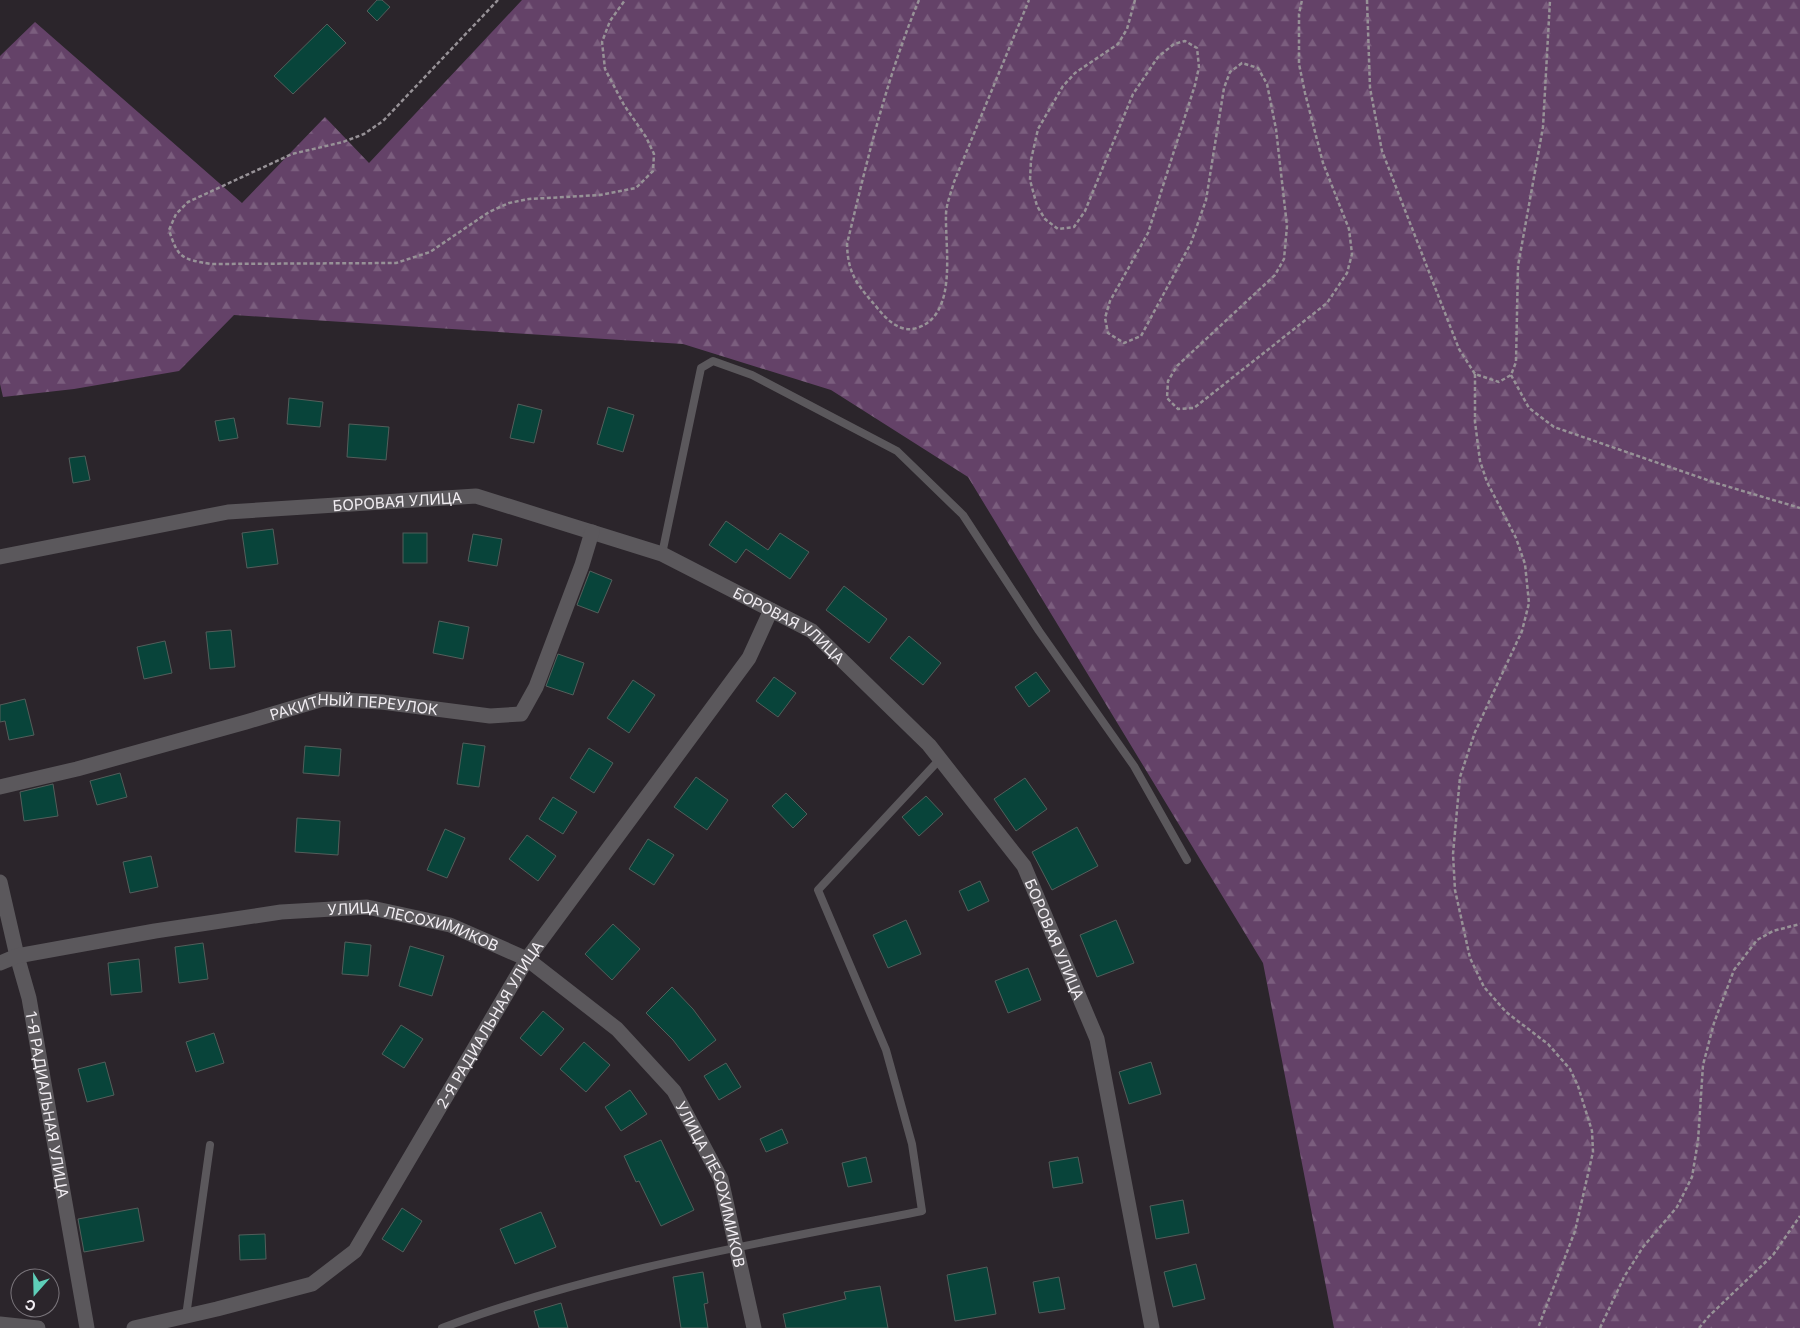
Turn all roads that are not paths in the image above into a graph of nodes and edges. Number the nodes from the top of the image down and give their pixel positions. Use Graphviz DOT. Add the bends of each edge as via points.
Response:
graph roads {
  1 [pos="592,532"];
  2 [pos="662,554"];
  3 [pos="0,556"];
  4 [pos="771,610"];
  5 [pos="940,759"];
  6 [pos="0,787"];
  7 [pos="1187,860"];
  8 [pos="0,882"];
  9 [pos="17,956"];
  10 [pos="527,959"];
  11 [pos="0,963"];
  12 [pos="210,1145"];
  13 [pos="737,1248"];
  14 [pos="186,1316"];
  15 [pos="0,1324"];
  16 [pos="141,1327"];
  17 [pos="38,1328"];
  18 [pos="87,1328"];
  19 [pos="442,1328"];
  20 [pos="754,1328"];
  21 [pos="1152,1328"];
  1 -- 2 [label="street, БОРОВАЯ УЛИЦА"];
  1 -- 3 [label="street, БОРОВАЯ УЛИЦА" via="476,496 228,512"];
  1 -- 6 [label="street, РАКИТНЫЙ ПЕРЕУЛОК" via="536,687 521,714 490,716 382,702 323,699 77,769"];
  2 -- 4 [label="street, БОРОВАЯ УЛИЦА"];
  2 -- 7 [label="lane" via="701,368 713,361 752,375 897,450 963,515 1039,631 1134,766"];
  4 -- 5 [label="street, БОРОВАЯ УЛИЦА" via="812,631"];
  4 -- 10 [label="street, 2-Я РАДИАЛЬНАЯ УЛИЦА" via="749,658"];
  5 -- 13 [label="lane" via="818,890 886,1050 912,1144 922,1210"];
  5 -- 21 [label="street, БОРОВАЯ УЛИЦА" via="1024,866 1098,1039"];
  8 -- 9 [label="street, 1-Я РАДИАЛЬНАЯ УЛИЦА"];
  9 -- 10 [label="street, УЛИЦА ЛЕСОХИМИКОВ" via="281,912 366,907 450,925"];
  9 -- 11 [label="street, УЛИЦА ЛЕСОХИМИКОВ"];
  9 -- 18 [label="street, 1-Я РАДИАЛЬНАЯ УЛИЦА" via="29,998"];
  10 -- 13 [label="street, УЛИЦА ЛЕСОХИМИКОВ" via="617,1029 674,1091 721,1179"];
  10 -- 14 [label="street, 2-Я РАДИАЛЬНАЯ УЛИЦА" via="355,1251 312,1284"];
  12 -- 14 [label="lane"];
  13 -- 19 [label="lane" via="590,1280"];
  13 -- 20 [label="street, УЛИЦА ЛЕСОХИМИКОВ"];
  14 -- 16 [label="street, 2-Я РАДИАЛЬНАЯ УЛИЦА"];
  15 -- 17 [label="street"];
}
